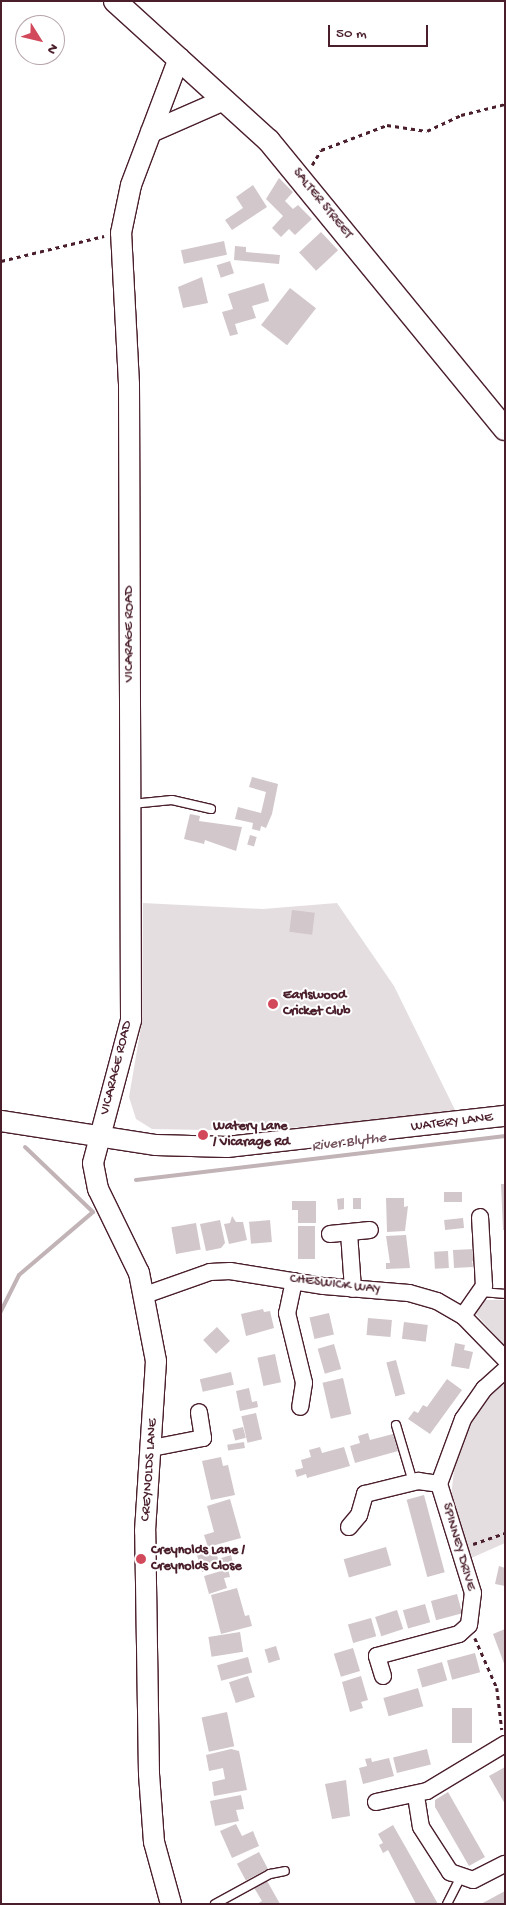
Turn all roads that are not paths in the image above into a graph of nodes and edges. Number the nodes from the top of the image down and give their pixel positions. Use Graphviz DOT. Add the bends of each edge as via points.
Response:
graph roads {
  1 [pos="115,1"];
  2 [pos="179,58"];
  3 [pos="224,100"];
  4 [pos="151,132"];
  5 [pos="505,429"];
  6 [pos="130,804"];
  7 [pos="211,808"];
  8 [pos="505,1116"];
  9 [pos="1,1121"];
  10 [pos="100,1137"];
  11 [pos="480,1217"];
  12 [pos="370,1230"];
  13 [pos="349,1233"];
  14 [pos="330,1234"];
  15 [pos="294,1281"];
  16 [pos="353,1289"];
  17 [pos="482,1292"];
  18 [pos="505,1294"];
  19 [pos="145,1295"];
  20 [pos="463,1316"];
  21 [pos="505,1359"];
  22 [pos="505,1370"];
  23 [pos="300,1407"];
  24 [pos="199,1412"];
  25 [pos="396,1425"];
  26 [pos="152,1448"];
  27 [pos="413,1482"];
  28 [pos="439,1484"];
  29 [pos="349,1527"];
  30 [pos="383,1676"];
  31 [pos="503,1744"];
  32 [pos="416,1796"];
  33 [pos="376,1802"];
  34 [pos="505,1864"];
  35 [pos="285,1871"];
  36 [pos="460,1878"];
  37 [pos="171,1904"];
  38 [pos="214,1904"];
  39 [pos="447,1904"];
  1 -- 2 [label="main road, SALTER STREET"];
  2 -- 3 [label="main road, SALTER STREET"];
  2 -- 4 [label="street, VICARAGE ROAD"];
  3 -- 4 [label="street"];
  3 -- 5 [label="main road, SALTER STREET" via="270,141"];
  4 -- 6 [label="street, VICARAGE ROAD" via="131,185 121,233 129,384"];
  6 -- 7 [label="lane" via="172,800"];
  6 -- 10 [label="street, VICARAGE ROAD" via="131,1020"];
  8 -- 10 [label="street, WATERY LANE" via="227,1148 156,1145"];
  9 -- 10 [label="street, WATERY LANE"];
  10 -- 19 [label="street, CREYNOLDS LANE" via="94,1175 128,1246"];
  11 -- 17 [label="street"];
  12 -- 13 [label="street"];
  13 -- 14 [label="street"];
  13 -- 16 [label="street"];
  15 -- 16 [label="street, CHESWICK WAY"];
  15 -- 19 [label="street, CHESWICK WAY" via="244,1271 210,1272"];
  15 -- 23 [label="street" via="287,1313 304,1383"];
  16 -- 20 [label="street, CHESWICK WAY" via="426,1296"];
  17 -- 18 [label="lane"];
  17 -- 20 [label="street"];
  19 -- 26 [label="street, CREYNOLDS LANE" via="156,1361"];
  20 -- 21 [label="street, CHESWICK WAY"];
  22 -- 28 [label="street" via="484,1389 462,1419"];
  24 -- 26 [label="street" via="203,1438"];
  25 -- 27 [label="lane"];
  26 -- 37 [label="street, CREYNOLDS LANE" via="145,1531 149,1774 154,1842"];
  27 -- 28 [label="street"];
  27 -- 29 [label="street" via="364,1494 359,1515"];
  28 -- 30 [label="street, SPINNEY DRIVE" via="472,1593 469,1625 459,1634 377,1656"];
  31 -- 32 [label="street" via="443,1783"];
  32 -- 33 [label="street"];
  32 -- 36 [label="street" via="421,1827 450,1872"];
  34 -- 36 [label="street" via="473,1880"];
  35 -- 38 [label="lane" via="270,1874"];
  36 -- 39 [label="lane"];
}
